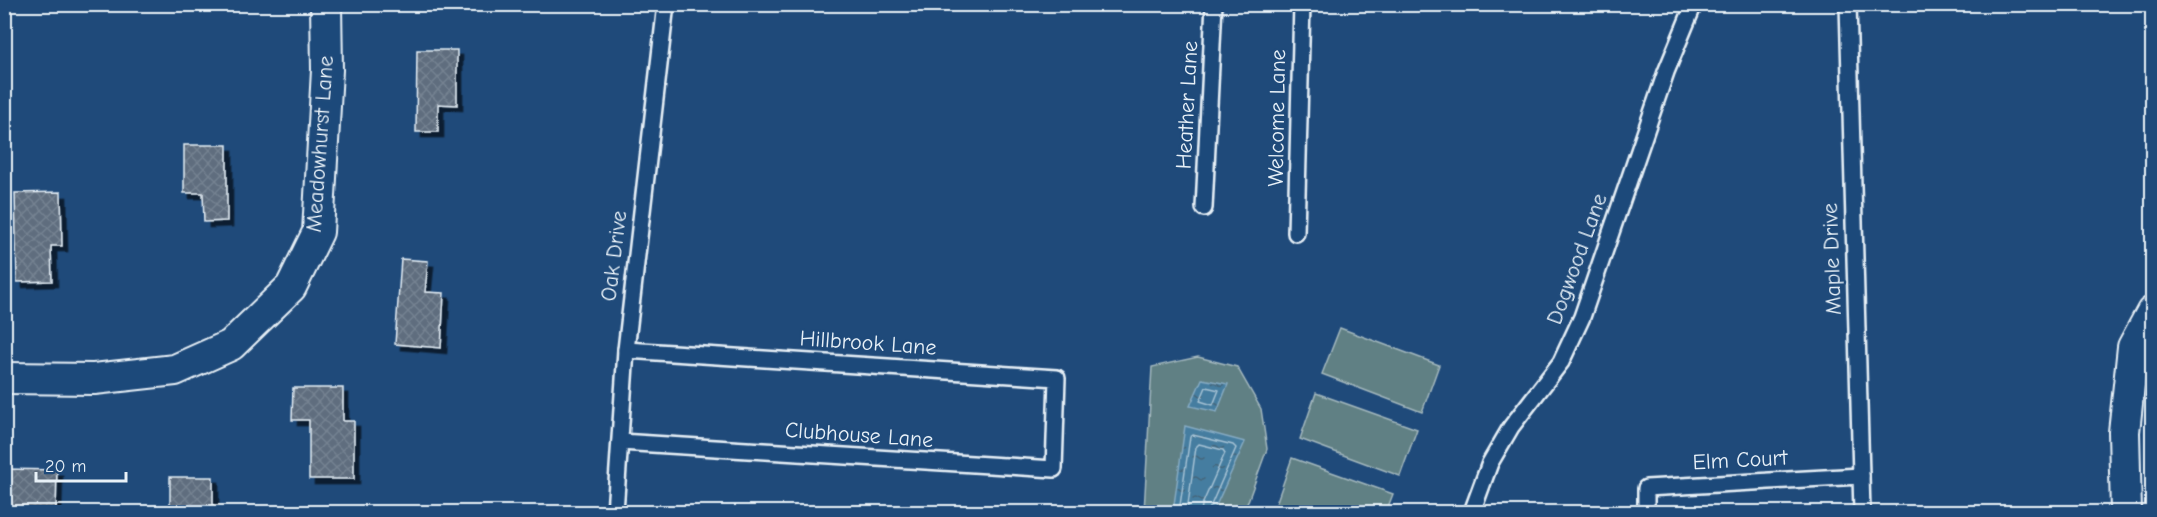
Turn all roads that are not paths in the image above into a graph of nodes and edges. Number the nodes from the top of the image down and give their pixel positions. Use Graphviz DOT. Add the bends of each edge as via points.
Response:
graph roads {
  1 [pos="326,4"];
  2 [pos="666,4"];
  3 [pos="1214,4"];
  4 [pos="1302,4"];
  5 [pos="1694,4"];
  6 [pos="1848,4"];
  7 [pos="1204,208"];
  8 [pos="1296,233"];
  9 [pos="2152,312"];
  10 [pos="626,350"];
  11 [pos="4,378"];
  12 [pos="1055,429"];
  13 [pos="621,442"];
  14 [pos="1861,476"];
  15 [pos="615,513"];
  16 [pos="1472,513"];
  17 [pos="1646,513"];
  18 [pos="1862,513"];
  19 [pos="2126,513"];
  1 -- 11 [label="street, Meadowhurst Lane" via="327,70 318,232 291,286 231,345 175,370 94,379"];
  2 -- 10 [label="lane, Oak Drive"];
  3 -- 7 [label="lane, Heather Lane"];
  4 -- 8 [label="lane, Welcome Lane"];
  5 -- 16 [label="lane, Dogwood Lane" via="1666,72 1582,317 1561,362 1511,427 1490,463"];
  6 -- 14 [label="lane, Maple Drive"];
  9 -- 19 [label="street" via="2133,347 2124,432"];
  10 -- 12 [label="lane, Hillbrook Lane" via="1057,378"];
  10 -- 13 [label="lane, Oak Drive"];
  12 -- 13 [label="lane, Clubhouse Lane" via="1054,469"];
  13 -- 15 [label="lane, Oak Drive"];
  14 -- 17 [label="lane, Elm Court" via="1646,488"];
  14 -- 18 [label="lane, Maple Drive"];
}
